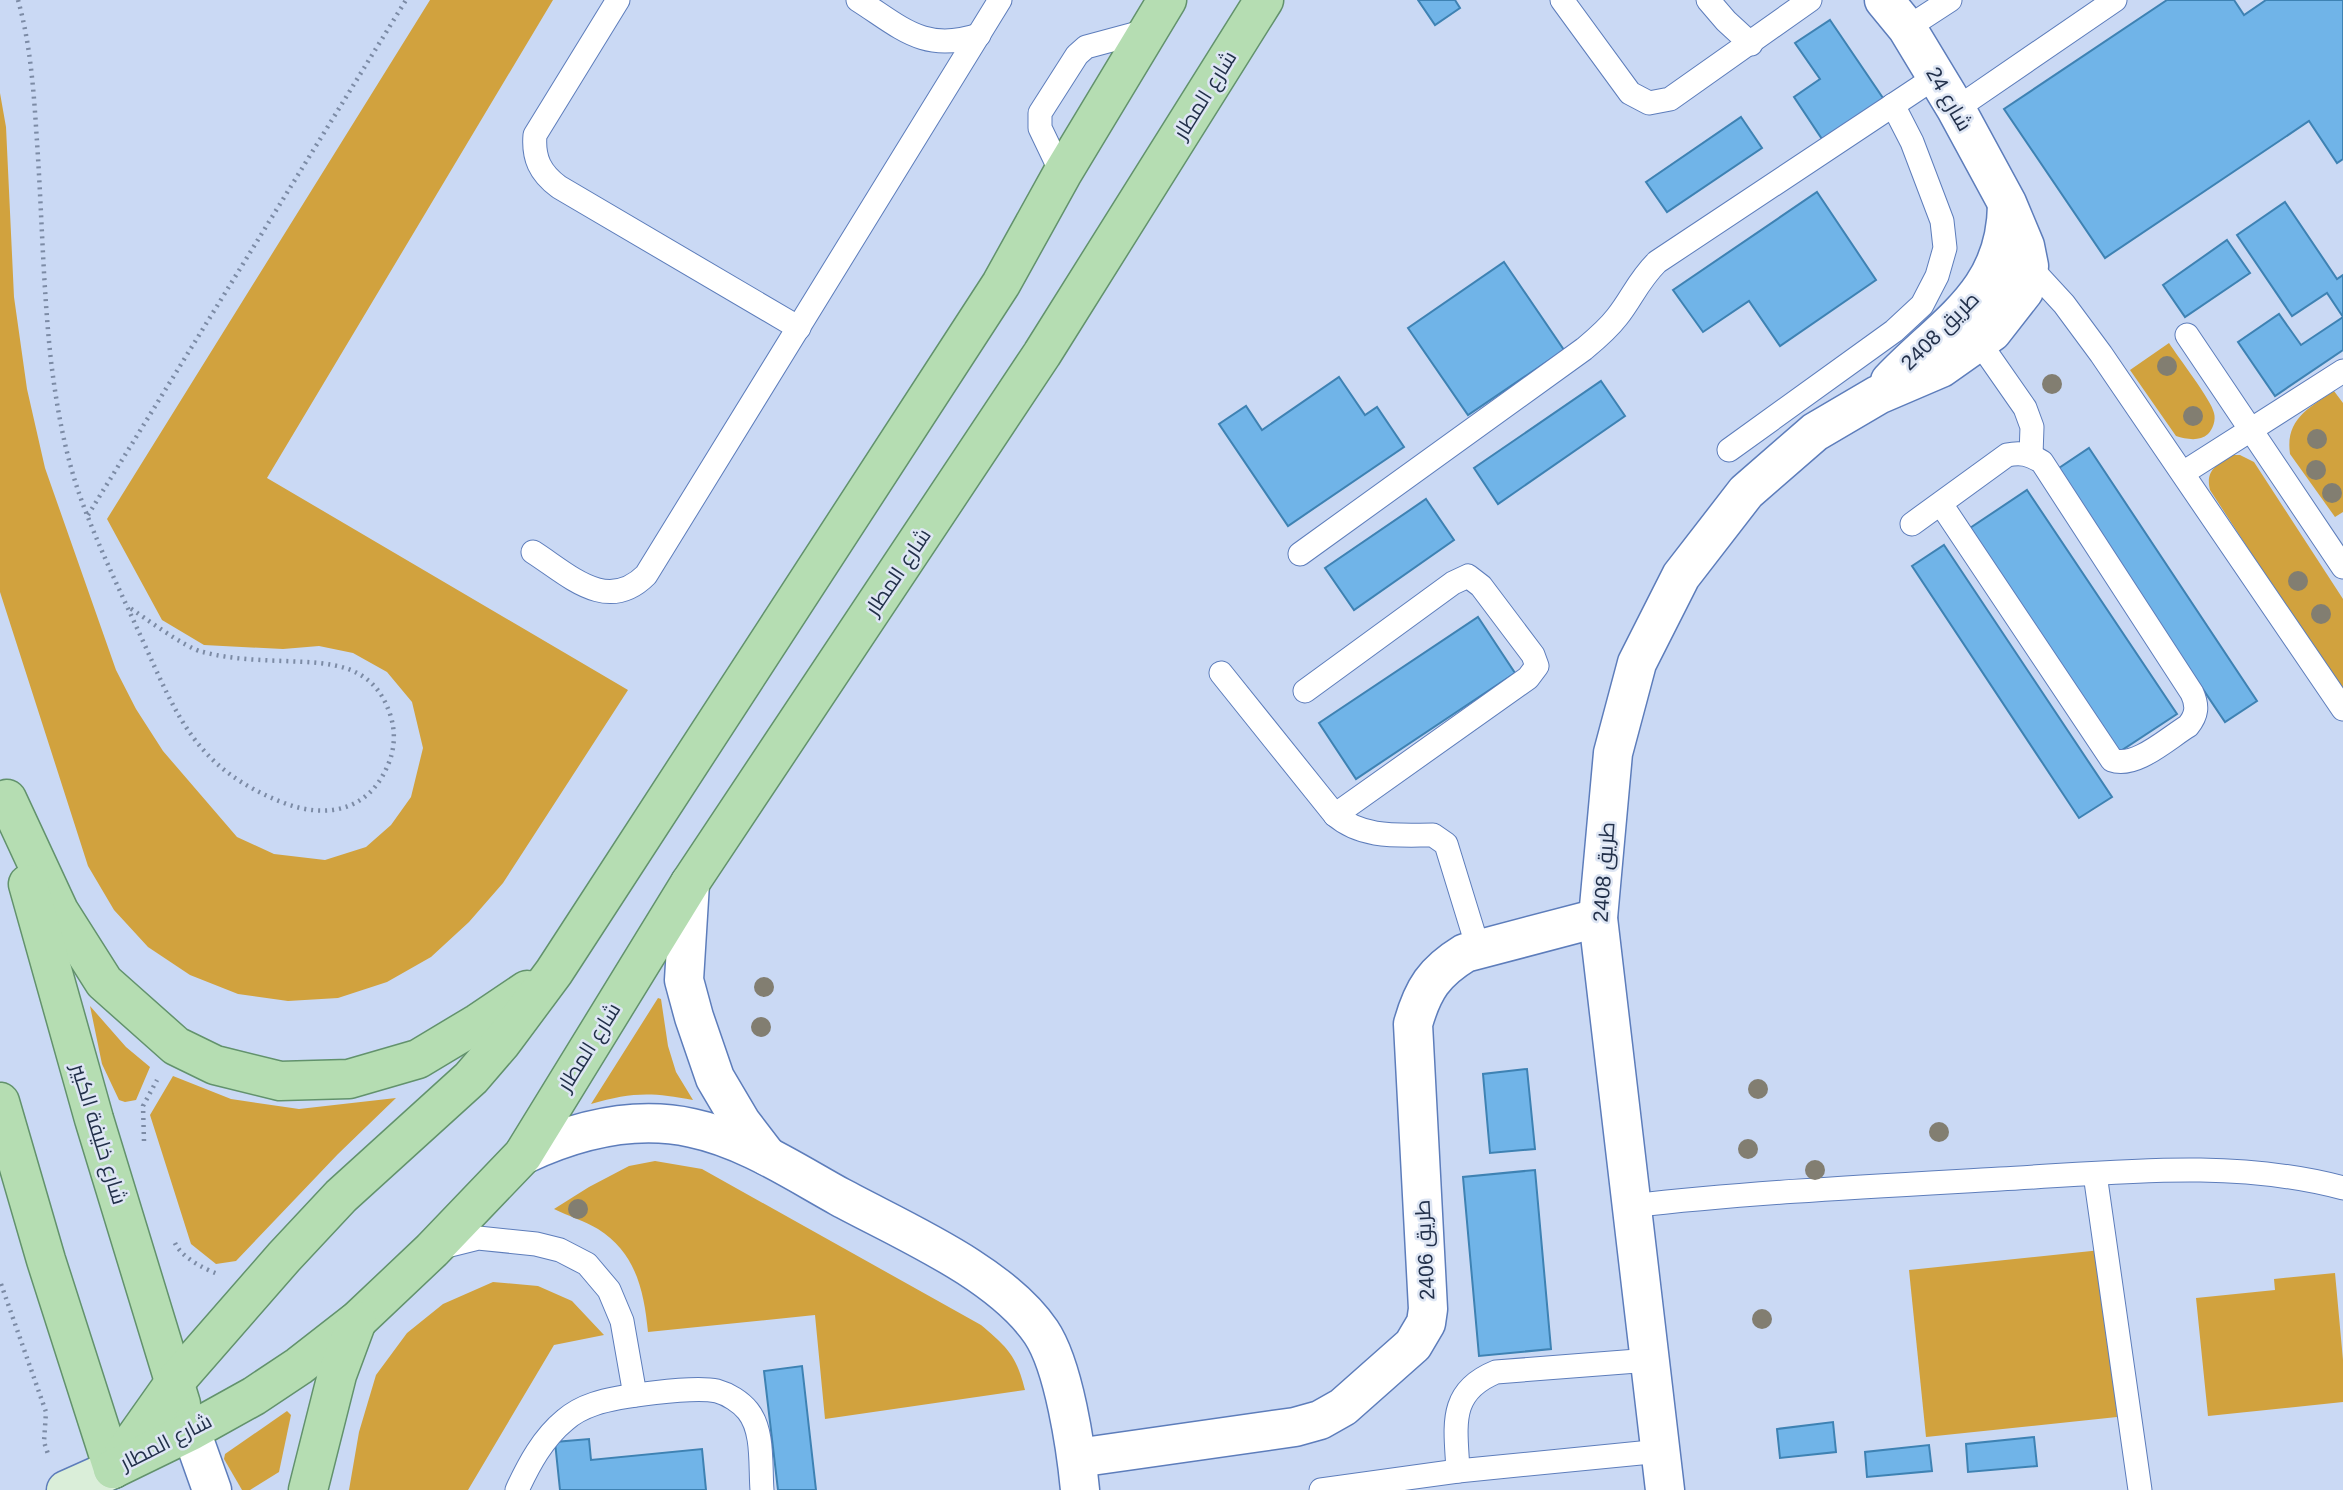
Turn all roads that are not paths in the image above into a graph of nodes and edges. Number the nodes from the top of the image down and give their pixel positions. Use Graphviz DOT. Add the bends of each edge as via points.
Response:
graph roads {
  1 [pos="618,0"];
  2 [pos="858,0"];
  3 [pos="1000,0"];
  4 [pos="1264,0"];
  5 [pos="1562,0"];
  6 [pos="1709,0"];
  7 [pos="1810,0"];
  8 [pos="1951,0"];
  9 [pos="2115,0"];
  10 [pos="1895,14"];
  11 [pos="1158,15"];
  12 [pos="979,35"];
  13 [pos="1751,44"];
  14 [pos="1937,76"];
  15 [pos="1893,105"];
  16 [pos="1956,109"];
  17 [pos="1062,174"];
  18 [pos="2007,203"];
  19 [pos="2029,266"];
  20 [pos="799,328"];
  21 [pos="2187,335"];
  22 [pos="1979,342"];
  23 [pos="2343,371"];
  24 [pos="1878,395"];
  25 [pos="2250,431"];
  26 [pos="1729,450"];
  27 [pos="2031,455"];
  28 [pos="2183,473"];
  29 [pos="1941,504"];
  30 [pos="1912,524"];
  31 [pos="533,552"];
  32 [pos="1300,554"];
  33 [pos="2343,567"];
  34 [pos="1221,673"];
  35 [pos="1305,691"];
  36 [pos="2343,709"];
  37 [pos="3,786"];
  38 [pos="1335,816"];
  39 [pos="690,883"];
  40 [pos="1598,918"];
  41 [pos="1478,948"];
  42 [pos="554,972"];
  43 [pos="0,1102"];
  44 [pos="523,1155"];
  45 [pos="769,1158"];
  46 [pos="2095,1174"];
  47 [pos="2343,1188"];
  48 [pos="1630,1206"];
  49 [pos="432,1250"];
  50 [pos="358,1320"];
  51 [pos="1650,1360"];
  52 [pos="174,1383"];
  53 [pos="635,1395"];
  54 [pos="191,1431"];
  55 [pos="1661,1451"];
  56 [pos="1458,1471"];
  57 [pos="1079,1474"];
  58 [pos="59,1478"];
  59 [pos="116,1480"];
  60 [pos="212,1490"];
  61 [pos="308,1490"];
  62 [pos="517,1490"];
  63 [pos="762,1490"];
  64 [pos="1321,1490"];
  65 [pos="1665,1490"];
  66 [pos="2140,1490"];
  1 -- 20 [label="lane" via="535,135 538,164 559,187"];
  2 -- 12 [label="lane" via="917,37 947,42"];
  3 -- 12 [label="lane"];
  4 -- 39 [label="main road, شارع المطار" via="1042,354"];
  5 -- 13 [label="lane" via="1630,93 1649,103 1670,99"];
  6 -- 13 [label="lane"];
  7 -- 13 [label="lane"];
  8 -- 10 [label="lane"];
  9 -- 16 [label="lane"];
  10 -- 14 [label="street, شارع 24"];
  11 -- 17 [label="main road, شارع المطار"];
  11 -- 17 [label="lane" via="1086,47 1040,113 1040,128"];
  12 -- 20 [label="lane"];
  14 -- 15 [label="lane"];
  14 -- 16 [label="street, شارع 24"];
  15 -- 26 [label="lane" via="1942,221 1945,248 1937,275 1922,306 1894,331"];
  15 -- 32 [label="lane" via="1657,262 1611,324 1584,349"];
  16 -- 18 [label="street, شارع 24"];
  17 -- 42 [label="main road, شارع المطار" via="1000,284"];
  18 -- 19 [label="street"];
  18 -- 24 [label="street, طريق 2408" via="2001,252 1979,294"];
  19 -- 22 [label="street, طريق 2408" via="2024,291"];
  19 -- 28 [label="lane" via="2080,325"];
  20 -- 31 [label="lane" via="638,583 619,592 594,591"];
  21 -- 25 [label="lane"];
  22 -- 24 [label="street, طريق 2408" via="1941,368"];
  22 -- 27 [label="lane" via="2025,408 2032,427"];
  23 -- 25 [label="lane"];
  24 -- 40 [label="street, طريق 2408" via="1815,432 1746,492 1681,576 1637,663 1613,753"];
  25 -- 28 [label="lane"];
  25 -- 33 [label="lane"];
  27 -- 29 [label="lane" via="2007,455"];
  27 -- 29 [label="lane" via="2042,462 2196,701 2197,710 2188,726 2134,760 2119,763 2106,755"];
  28 -- 36 [label="lane"];
  29 -- 30 [label="lane"];
  34 -- 38 [label="lane"];
  35 -- 38 [label="lane" via="1468,576 1481,586 1537,666"];
  37 -- 42 [label="main road" via="59,911 103,982 176,1046 215,1065 280,1081 349,1079 418,1059"];
  37 -- 52 [label="main road, شارع خليفة الكبير" via="40,931"];
  38 -- 41 [label="lane" via="1360,831 1441,839"];
  39 -- 44 [label="main road, شارع المطار"];
  39 -- 45 [label="street" via="684,980 694,1017 715,1078"];
  40 -- 41 [label="street, طريق 2406"];
  40 -- 48 [label="street, طريق 2408"];
  41 -- 57 [label="street, طريق 2406" via="1446,965 1430,982 1413,1024 1428,1309 1426,1323 1413,1345 1343,1407 1320,1420"];
  42 -- 52 [label="main road, شارع المطار" via="471,1078 341,1196"];
  43 -- 59 [label="main road"];
  44 -- 45 [label="street" via="557,1139 629,1123 691,1128"];
  44 -- 49 [label="main road, شارع المطار"];
  45 -- 57 [label="street" via="942,1251 1022,1309 1042,1333 1061,1379"];
  46 -- 47 [label="lane" via="2177,1169 2259,1173"];
  46 -- 48 [label="lane" via="1726,1195"];
  46 -- 66 [label="lane"];
  48 -- 51 [label="street, طريق 2408"];
  49 -- 50 [label="main road, شارع المطار"];
  49 -- 53 [label="lane" via="478,1238 536,1244 561,1250 587,1264 609,1290 622,1321"];
  50 -- 54 [label="main road, شارع المطار" via="254,1396"];
  50 -- 61 [label="main road" via="337,1375"];
  51 -- 55 [label="street, طريق 2408"];
  51 -- 56 [label="lane" via="1496,1372 1479,1379 1458,1407"];
  52 -- 54 [label="main road, شارع خليفة الكبير"];
  52 -- 59 [label="main road, شارع المطار"];
  53 -- 62 [label="lane" via="592,1404 566,1419 545,1441"];
  53 -- 63 [label="lane" via="697,1390 717,1391 735,1399 749,1412 757,1431"];
  54 -- 59 [label="main road, شارع المطار"];
  54 -- 60 [label="street, شارع خليفة الكبير"];
  55 -- 56 [label="lane"];
  55 -- 65 [label="street, طريق 2408"];
  56 -- 64 [label="lane"];
  58 -- 59 [label="main road"];
}
